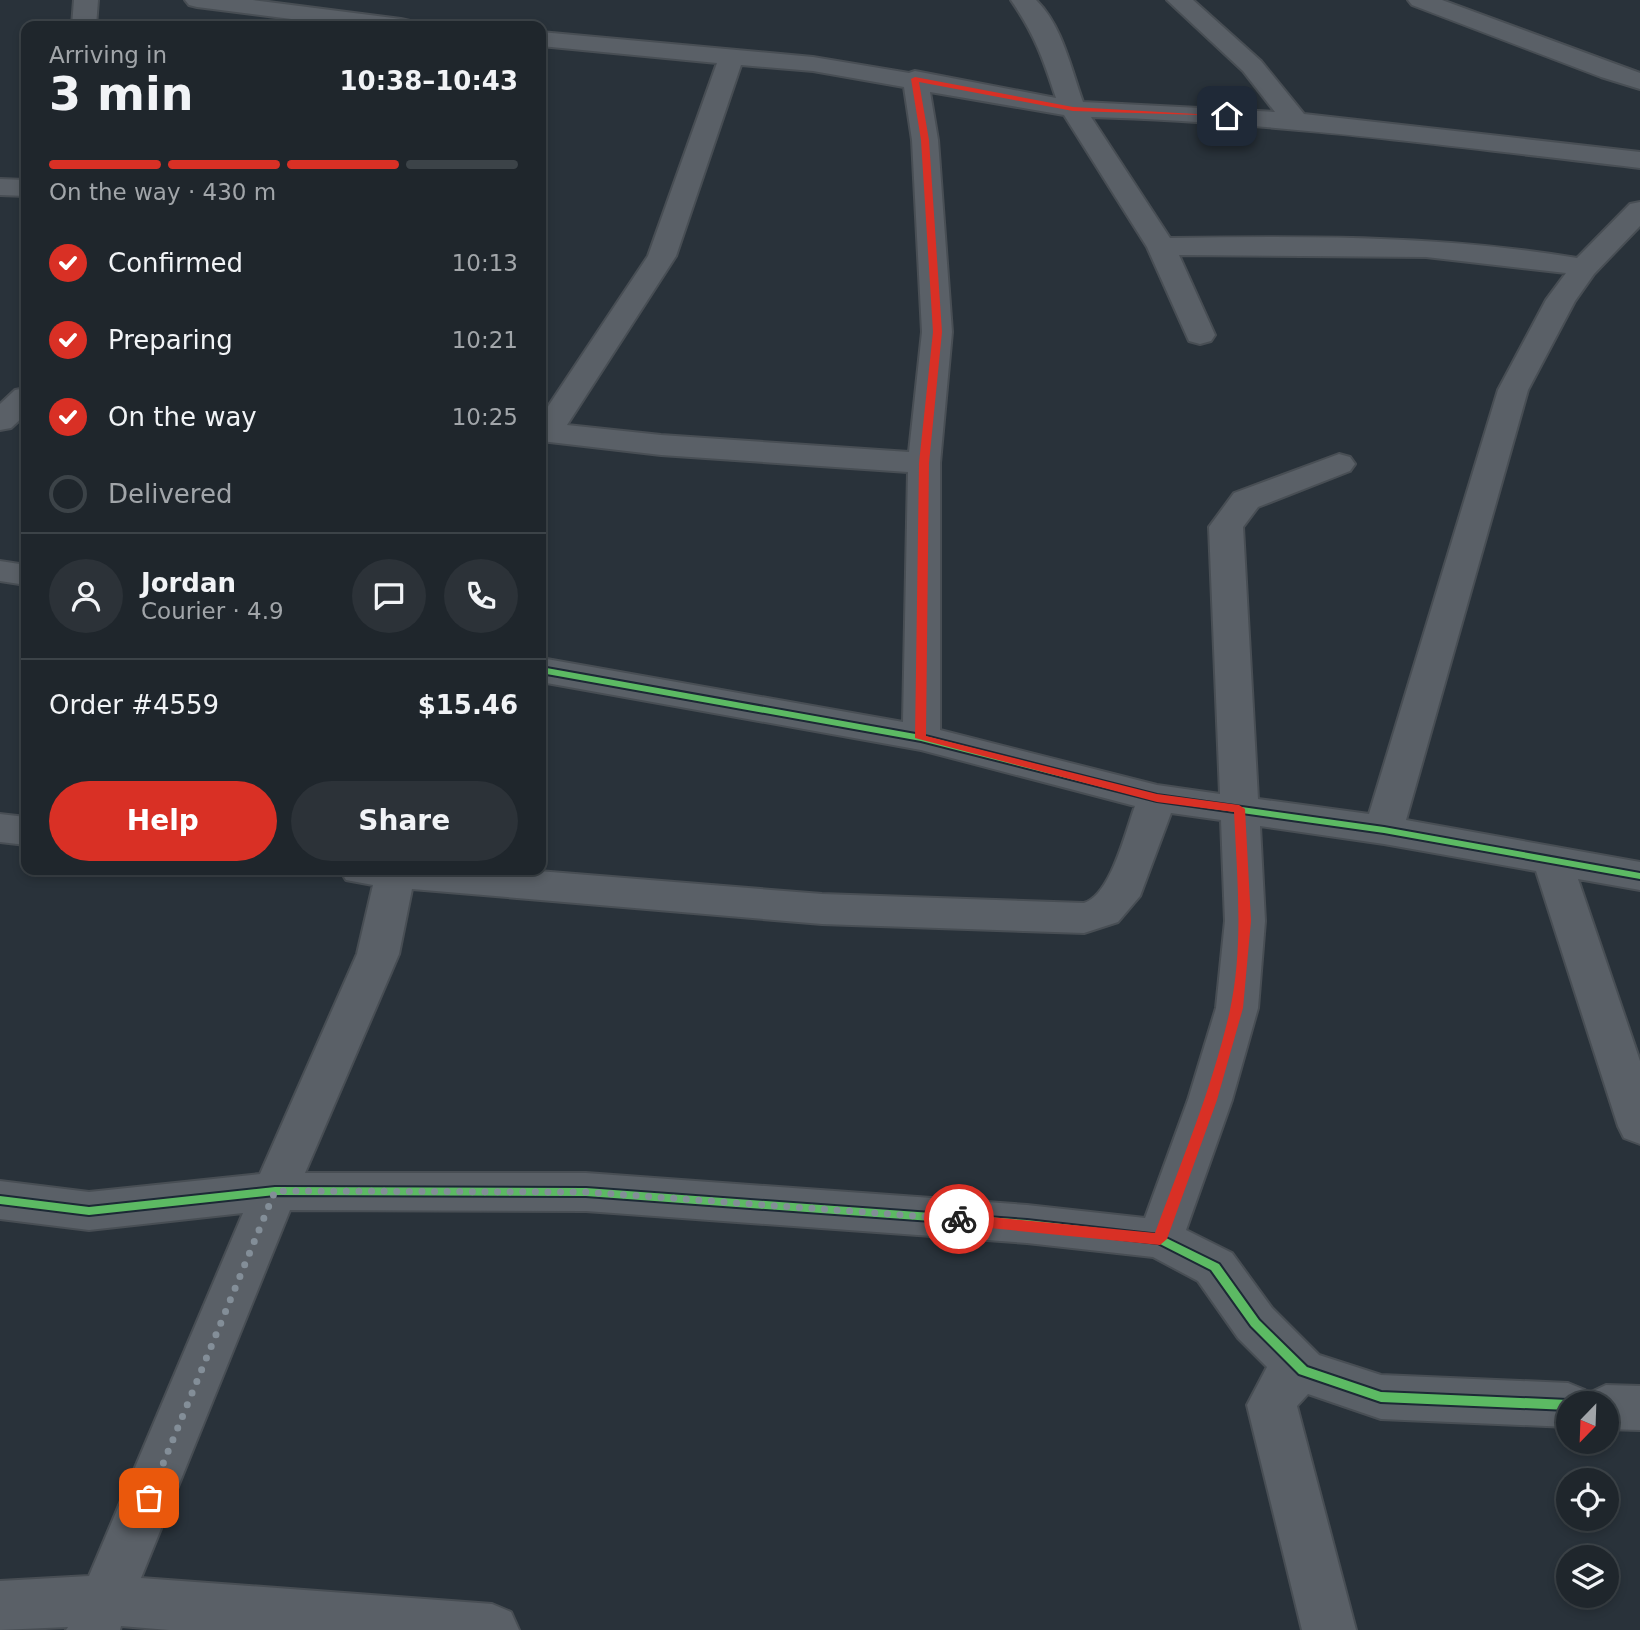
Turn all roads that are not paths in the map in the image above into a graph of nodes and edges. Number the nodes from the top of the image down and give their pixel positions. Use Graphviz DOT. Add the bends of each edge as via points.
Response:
graph roads {
  1 [pos="86,0"];
  2 [pos="197,0"];
  3 [pos="1023,0"];
  4 [pos="1179,0"];
  5 [pos="1420,0"];
  6 [pos="84,21"];
  7 [pos="362,21"];
  8 [pos="546,39"];
  9 [pos="732,55"];
  10 [pos="915,79"];
  11 [pos="1640,80"];
  12 [pos="1073,109"];
  13 [pos="1296,121"];
  14 [pos="1640,160"];
  15 [pos="0,187"];
  16 [pos="21,188"];
  17 [pos="1640,210"];
  18 [pos="1161,247"];
  19 [pos="1584,268"];
  20 [pos="1200,335"];
  21 [pos="21,402"];
  22 [pos="0,421"];
  23 [pos="546,428"];
  24 [pos="546,432"];
  25 [pos="924,463"];
  26 [pos="1339,464"];
  27 [pos="0,571"];
  28 [pos="21,574"];
  29 [pos="546,671"];
  30 [pos="921,738"];
  31 [pos="1157,798"];
  32 [pos="1239,809"];
  33 [pos="0,828"];
  34 [pos="21,830"];
  35 [pos="1384,830"];
  36 [pos="1552,862"];
  37 [pos="384,875"];
  38 [pos="430,875"];
  39 [pos="1640,876"];
  40 [pos="1640,1126"];
  41 [pos="275,1191"];
  42 [pos="0,1200"];
  43 [pos="1160,1239"];
  44 [pos="1303,1371"];
  45 [pos="1556,1404"];
  46 [pos="1619,1407"];
  47 [pos="1640,1408"];
  48 [pos="0,1606"];
  49 [pos="100,1615"];
  50 [pos="492,1630"];
  51 [pos="1329,1630"];
  1 -- 6 [label="street"];
  2 -- 7 [label="street"];
  3 -- 12 [label="street" via="1048,39"];
  4 -- 13 [label="street" via="1252,66"];
  5 -- 11 [label="street"];
  8 -- 9 [label="street"];
  9 -- 10 [label="street"];
  9 -- 23 [label="street" via="662,256"];
  10 -- 12 [label="street"];
  10 -- 25 [label="street" via="925,140 937,332"];
  12 -- 13 [label="street"];
  12 -- 18 [label="street"];
  13 -- 14 [label="street"];
  15 -- 16 [label="street"];
  17 -- 19 [label="street"];
  18 -- 19 [label="street" via="1363,244 1459,248"];
  18 -- 20 [label="street"];
  19 -- 35 [label="street" via="1513,390"];
  21 -- 22 [label="street"];
  24 -- 25 [label="street"];
  25 -- 30 [label="street"];
  26 -- 32 [label="street" via="1246,500 1226,527"];
  27 -- 28 [label="street"];
  29 -- 30 [label="street"];
  30 -- 31 [label="street"];
  31 -- 32 [label="street"];
  31 -- 38 [label="street" via="1126,886 1104,912 1084,918 822,909"];
  32 -- 35 [label="street"];
  32 -- 43 [label="street" via="1245,921 1237,1008"];
  33 -- 34 [label="street"];
  35 -- 36 [label="street"];
  36 -- 39 [label="street"];
  36 -- 40 [label="street"];
  37 -- 41 [label="street" via="378,954"];
  41 -- 42 [label="street" via="89,1211"];
  41 -- 43 [label="street" via="586,1192 1027,1224"];
  41 -- 49 [label="street"];
  43 -- 44 [label="street" via="1215,1267 1255,1323"];
  44 -- 45 [label="street" via="1381,1397"];
  44 -- 51 [label="street" via="1284,1384 1272,1405"];
  46 -- 47 [label="street"];
  48 -- 49 [label="street"];
  49 -- 50 [label="street"];
}
